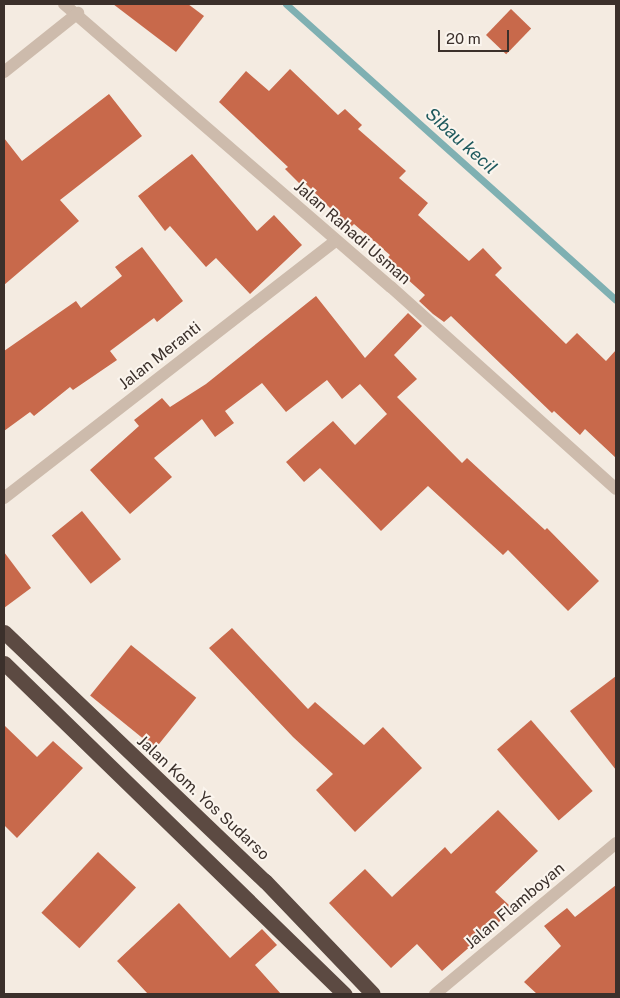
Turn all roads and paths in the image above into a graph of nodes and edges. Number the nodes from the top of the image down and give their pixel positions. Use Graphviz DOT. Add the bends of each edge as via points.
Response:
graph roads {
  1 [pos="64,4"];
  2 [pos="78,14"];
  3 [pos="4,72"];
  4 [pos="335,241"];
  5 [pos="616,489"];
  6 [pos="4,498"];
  7 [pos="4,632"];
  8 [pos="4,663"];
  9 [pos="616,843"];
  10 [pos="344,994"];
  11 [pos="373,994"];
  12 [pos="435,994"];
  1 -- 2 [label="street, Jalan Rahadi Usman"];
  2 -- 3 [label="street"];
  2 -- 4 [label="street, Jalan Rahadi Usman"];
  4 -- 5 [label="street, Jalan Rahadi Usman"];
  4 -- 6 [label="street, Jalan Meranti"];
  7 -- 11 [label="highway, Jalan Kom. Yos Sudarso" via="265,880"];
  8 -- 10 [label="highway"];
  9 -- 12 [label="street, Jalan Flamboyan"];
}
